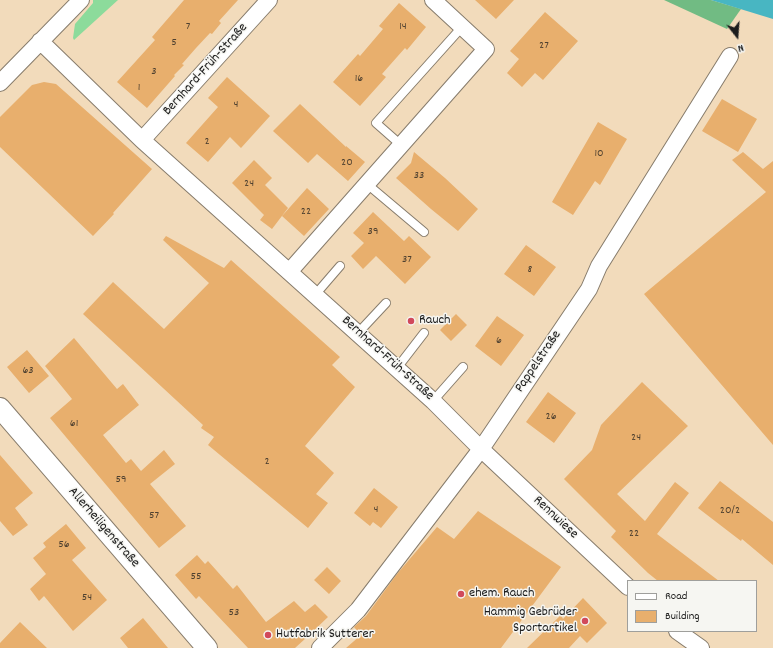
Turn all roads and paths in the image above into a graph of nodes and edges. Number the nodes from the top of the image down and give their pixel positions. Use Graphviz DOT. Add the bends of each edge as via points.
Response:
graph roads {
  1 [pos="81,0"];
  2 [pos="269,0"];
  3 [pos="433,0"];
  4 [pos="462,27"];
  5 [pos="40,41"];
  6 [pos="730,56"];
  7 [pos="0,83"];
  8 [pos="142,140"];
  9 [pos="401,145"];
  10 [pos="367,184"];
  11 [pos="424,232"];
  12 [pos="340,266"];
  13 [pos="289,272"];
  14 [pos="314,295"];
  15 [pos="386,302"];
  16 [pos="358,333"];
  17 [pos="424,333"];
  18 [pos="463,367"];
  19 [pos="397,368"];
  20 [pos="433,400"];
  21 [pos="0,408"];
  22 [pos="482,449"];
  23 [pos="627,586"];
  24 [pos="678,632"];
  25 [pos="207,648"];
  26 [pos="320,648"];
  27 [pos="701,648"];
  1 -- 5 [label="street"];
  2 -- 8 [label="street, Bernhard-Früh-Straße"];
  3 -- 4 [label="street"];
  4 -- 9 [label="street" via="486,49"];
  4 -- 9 [label="lane" via="376,123"];
  5 -- 7 [label="street"];
  5 -- 8 [label="street, Bernhard-Früh-Straße"];
  6 -- 22 [label="street, Pappelstraße" via="600,266 589,289"];
  8 -- 13 [label="street, Bernhard-Früh-Straße"];
  9 -- 10 [label="street"];
  10 -- 11 [label="lane"];
  10 -- 13 [label="street"];
  12 -- 14 [label="lane"];
  13 -- 14 [label="street, Bernhard-Früh-Straße"];
  14 -- 16 [label="street, Bernhard-Früh-Straße"];
  15 -- 16 [label="lane"];
  16 -- 19 [label="street, Bernhard-Früh-Straße"];
  17 -- 19 [label="lane"];
  18 -- 20 [label="lane"];
  19 -- 20 [label="street, Bernhard-Früh-Straße"];
  20 -- 22 [label="street, Bernhard-Früh-Straße"];
  21 -- 25 [label="street, Allerheiligenstraße"];
  22 -- 23 [label="street, Rennwiese"];
  22 -- 26 [label="street, Pappelstraße" via="358,610"];
  24 -- 27 [label="street"];
}
